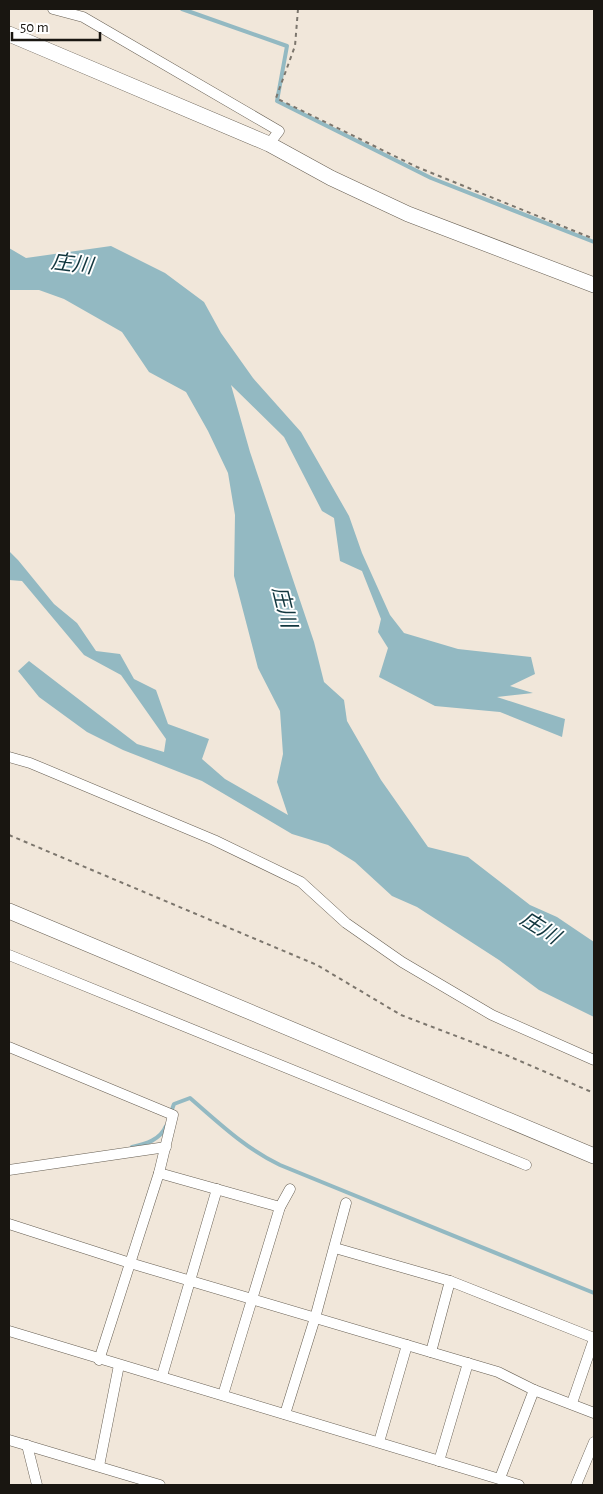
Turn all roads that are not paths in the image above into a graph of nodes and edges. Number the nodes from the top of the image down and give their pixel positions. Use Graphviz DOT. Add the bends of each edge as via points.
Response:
graph roads {
  1 [pos="53,9"];
  2 [pos="84,13"];
  3 [pos="9,34"];
  4 [pos="270,144"];
  5 [pos="594,284"];
  6 [pos="9,757"];
  7 [pos="9,911"];
  8 [pos="9,955"];
  9 [pos="9,1047"];
  10 [pos="594,1060"];
  11 [pos="166,1147"];
  12 [pos="594,1156"];
  13 [pos="526,1165"];
  14 [pos="9,1170"];
  15 [pos="159,1173"];
  16 [pos="217,1189"];
  17 [pos="290,1189"];
  18 [pos="346,1203"];
  19 [pos="280,1207"];
  20 [pos="9,1224"];
  21 [pos="335,1248"];
  22 [pos="130,1263"];
  23 [pos="192,1280"];
  24 [pos="450,1281"];
  25 [pos="253,1300"];
  26 [pos="315,1318"];
  27 [pos="9,1331"];
  28 [pos="594,1339"];
  29 [pos="407,1345"];
  30 [pos="431,1352"];
  31 [pos="99,1360"];
  32 [pos="468,1363"];
  33 [pos="119,1365"];
  34 [pos="162,1376"];
  35 [pos="534,1390"];
  36 [pos="223,1395"];
  37 [pos="572,1403"];
  38 [pos="594,1413"];
  39 [pos="285,1414"];
  40 [pos="9,1440"];
  41 [pos="379,1442"];
  42 [pos="594,1442"];
  43 [pos="28,1445"];
  44 [pos="440,1461"];
  45 [pos="99,1466"];
  46 [pos="500,1478"];
  47 [pos="136,1482"];
  48 [pos="37,1485"];
  49 [pos="160,1485"];
  50 [pos="519,1485"];
  51 [pos="576,1485"];
  1 -- 2 [label="street"];
  2 -- 4 [label="street" via="279,131"];
  3 -- 4 [label="street"];
  4 -- 5 [label="street" via="331,178 408,214"];
  6 -- 10 [label="street" via="214,840 301,882 346,923 402,962 492,1015"];
  7 -- 12 [label="street"];
  8 -- 13 [label="street"];
  9 -- 11 [label="street" via="173,1115"];
  11 -- 14 [label="street"];
  11 -- 15 [label="street"];
  15 -- 16 [label="street"];
  15 -- 22 [label="street"];
  16 -- 19 [label="street"];
  16 -- 23 [label="street"];
  17 -- 19 [label="street"];
  18 -- 21 [label="street"];
  19 -- 25 [label="street"];
  20 -- 22 [label="street"];
  21 -- 24 [label="street"];
  21 -- 26 [label="street"];
  22 -- 23 [label="street"];
  22 -- 31 [label="street"];
  23 -- 25 [label="street"];
  23 -- 34 [label="street"];
  24 -- 28 [label="street"];
  24 -- 30 [label="street"];
  25 -- 26 [label="street"];
  25 -- 36 [label="street"];
  26 -- 29 [label="street"];
  26 -- 39 [label="street"];
  27 -- 31 [label="street"];
  28 -- 37 [label="street"];
  29 -- 30 [label="street"];
  29 -- 41 [label="street"];
  30 -- 32 [label="street"];
  31 -- 33 [label="street"];
  32 -- 35 [label="street" via="498,1372"];
  32 -- 44 [label="street"];
  33 -- 34 [label="street"];
  33 -- 45 [label="street"];
  34 -- 36 [label="street"];
  35 -- 37 [label="street"];
  35 -- 46 [label="street"];
  36 -- 39 [label="street"];
  37 -- 38 [label="street"];
  39 -- 41 [label="street"];
  40 -- 43 [label="street"];
  41 -- 44 [label="street"];
  42 -- 51 [label="street"];
  43 -- 45 [label="street"];
  43 -- 48 [label="street"];
  44 -- 46 [label="street"];
  45 -- 47 [label="street"];
  46 -- 50 [label="street"];
  47 -- 49 [label="street"];
}
